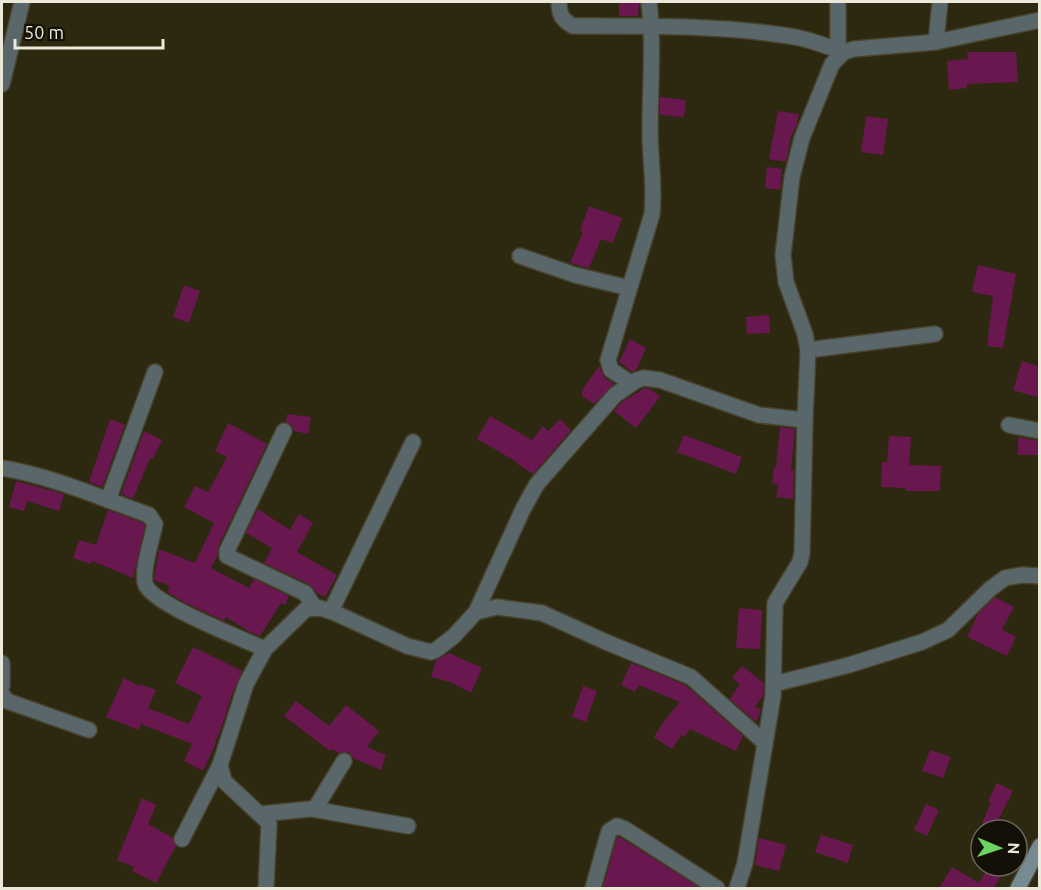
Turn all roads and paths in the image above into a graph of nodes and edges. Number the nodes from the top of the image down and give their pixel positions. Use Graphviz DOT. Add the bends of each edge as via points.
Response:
graph roads {
  1 [pos="22,2"];
  2 [pos="559,2"];
  3 [pos="649,2"];
  4 [pos="838,2"];
  5 [pos="940,2"];
  6 [pos="1040,20"];
  7 [pos="652,26"];
  8 [pos="936,42"];
  9 [pos="841,51"];
  10 [pos="2,84"];
  11 [pos="520,256"];
  12 [pos="629,288"];
  13 [pos="935,334"];
  14 [pos="808,350"];
  15 [pos="155,372"];
  16 [pos="631,383"];
  17 [pos="805,420"];
  18 [pos="1009,425"];
  19 [pos="284,431"];
  20 [pos="1040,431"];
  21 [pos="413,442"];
  22 [pos="2,468"];
  23 [pos="108,500"];
  24 [pos="1040,576"];
  25 [pos="323,610"];
  26 [pos="476,612"];
  27 [pos="265,649"];
  28 [pos="2,663"];
  29 [pos="774,684"];
  30 [pos="2,686"];
  31 [pos="2,694"];
  32 [pos="89,730"];
  33 [pos="765,743"];
  34 [pos="344,761"];
  35 [pos="220,765"];
  36 [pos="312,808"];
  37 [pos="261,814"];
  38 [pos="408,826"];
  39 [pos="182,839"];
  40 [pos="1040,846"];
  41 [pos="267,888"];
  42 [pos="594,888"];
  43 [pos="717,888"];
  44 [pos="737,888"];
  45 [pos="1018,888"];
  1 -- 10 [label="street"];
  2 -- 7 [label="street" via="563,20 573,26"];
  3 -- 7 [label="street"];
  4 -- 9 [label="street"];
  5 -- 8 [label="street"];
  6 -- 8 [label="street"];
  7 -- 9 [label="street" via="796,37"];
  7 -- 12 [label="street" via="653,205"];
  8 -- 9 [label="street"];
  9 -- 14 [label="street" via="826,75 802,138 792,177 783,255 786,282"];
  11 -- 12 [label="street"];
  12 -- 16 [label="street" via="608,360 611,369"];
  13 -- 14 [label="street"];
  14 -- 17 [label="street"];
  15 -- 23 [label="street"];
  16 -- 17 [label="street" via="644,378 660,380 759,415"];
  16 -- 26 [label="street" via="615,395 537,484"];
  17 -- 29 [label="street" via="802,553 775,601"];
  18 -- 20 [label="street"];
  19 -- 25 [label="street" via="227,556 305,593"];
  21 -- 25 [label="street"];
  22 -- 23 [label="street"];
  23 -- 27 [label="street" via="154,520 145,584 149,591 184,612"];
  24 -- 29 [label="street" via="1005,578 957,623 922,642"];
  25 -- 26 [label="street" via="407,646 431,652 454,636"];
  25 -- 27 [label="street" via="303,611"];
  26 -- 33 [label="street" via="497,608 542,613 681,672"];
  27 -- 35 [label="street" via="246,684"];
  28 -- 30 [label="street"];
  29 -- 33 [label="street"];
  31 -- 32 [label="street" via="7,701"];
  33 -- 44 [label="street" via="746,863"];
  34 -- 36 [label="street"];
  35 -- 37 [label="street" via="224,781"];
  35 -- 39 [label="street"];
  36 -- 37 [label="street"];
  36 -- 38 [label="street"];
  37 -- 41 [label="street" via="270,826"];
  40 -- 45 [label="main road"];
  42 -- 43 [label="street" via="609,831 620,826"];
}
